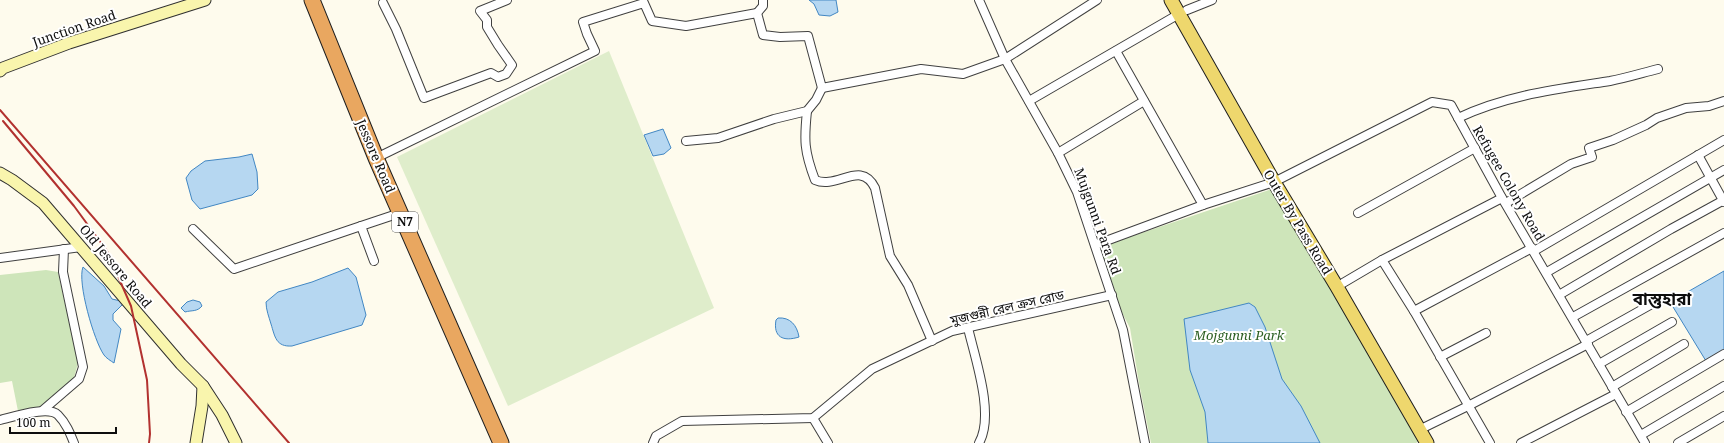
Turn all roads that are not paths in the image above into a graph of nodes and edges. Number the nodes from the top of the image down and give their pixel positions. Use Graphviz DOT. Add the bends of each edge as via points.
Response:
graph roads {
  1 [pos="205,0"];
  2 [pos="312,0"];
  3 [pos="507,0"];
  4 [pos="763,0"];
  5 [pos="1097,0"];
  6 [pos="1171,0"];
  7 [pos="1212,0"];
  8 [pos="980,1"];
  9 [pos="643,2"];
  10 [pos="383,3"];
  11 [pos="1182,8"];
  12 [pos="756,13"];
  13 [pos="1116,51"];
  14 [pos="1005,59"];
  15 [pos="1658,69"];
  16 [pos="0,71"];
  17 [pos="822,88"];
  18 [pos="1029,101"];
  19 [pos="1144,101"];
  20 [pos="1724,101"];
  21 [pos="807,111"];
  22 [pos="1458,118"];
  23 [pos="1724,140"];
  24 [pos="686,141"];
  25 [pos="1475,148"];
  26 [pos="1058,153"];
  27 [pos="1698,155"];
  28 [pos="376,158"];
  29 [pos="1724,170"];
  30 [pos="0,173"];
  31 [pos="1711,177"];
  32 [pos="1278,180"];
  33 [pos="1504,201"];
  34 [pos="1724,201"];
  35 [pos="1203,205"];
  36 [pos="400,213"];
  37 [pos="1358,213"];
  38 [pos="361,226"];
  39 [pos="193,229"];
  40 [pos="1724,233"];
  41 [pos="1095,245"];
  42 [pos="81,247"];
  43 [pos="64,249"];
  44 [pos="1533,249"];
  45 [pos="0,258"];
  46 [pos="1382,260"];
  47 [pos="374,261"];
  48 [pos="1547,272"];
  49 [pos="1343,283"];
  50 [pos="1112,295"];
  51 [pos="1559,296"];
  52 [pos="1659,300"];
  53 [pos="1414,311"];
  54 [pos="1572,317"];
  55 [pos="1672,322"];
  56 [pos="968,328"];
  57 [pos="1486,332"];
  58 [pos="932,341"];
  59 [pos="1587,343"];
  60 [pos="1684,344"];
  61 [pos="1724,354"];
  62 [pos="1440,357"];
  63 [pos="1598,364"];
  64 [pos="203,386"];
  65 [pos="1724,386"];
  66 [pos="1614,391"];
  67 [pos="1468,406"];
  68 [pos="43,410"];
  69 [pos="1626,412"];
  70 [pos="1724,416"];
  71 [pos="813,418"];
  72 [pos="0,420"];
  73 [pos="1425,427"];
  74 [pos="1643,440"];
  75 [pos="1428,442"];
  76 [pos="74,443"];
  77 [pos="196,443"];
  78 [pos="236,443"];
  79 [pos="501,443"];
  80 [pos="653,443"];
  81 [pos="828,443"];
  82 [pos="979,443"];
  83 [pos="1145,443"];
  84 [pos="1490,443"];
  85 [pos="1521,443"];
  86 [pos="1678,443"];
  1 -- 16 [label="main road, Junction Road" via="69,43"];
  2 -- 28 [label="highway, Jessore Road / N7"];
  3 -- 10 [label="street" via="480,11 487,20 487,27 512,65 506,74 498,77 491,73 424,98"];
  4 -- 12 [label="street" via="763,6"];
  5 -- 14 [label="street"];
  6 -- 11 [label="main road, Outer By Pass Road"];
  7 -- 11 [label="street"];
  8 -- 14 [label="street, Mujgunni Para Rd"];
  9 -- 12 [label="street" via="652,21 686,26"];
  9 -- 28 [label="street" via="583,22 595,51"];
  11 -- 13 [label="street"];
  11 -- 32 [label="main road, Outer By Pass Road"];
  12 -- 17 [label="street" via="763,35 808,36"];
  13 -- 18 [label="street"];
  13 -- 19 [label="street"];
  14 -- 17 [label="street" via="963,74 921,69"];
  14 -- 18 [label="street, Mujgunni Para Rd"];
  15 -- 22 [label="street" via="1496,102"];
  17 -- 21 [label="street"];
  18 -- 26 [label="street, Mujgunni Para Rd"];
  19 -- 26 [label="street"];
  19 -- 35 [label="street"];
  20 -- 33 [label="street" via="1709,106 1686,108 1657,118 1613,140 1589,148 1592,157 1571,164"];
  21 -- 24 [label="street" via="718,138"];
  21 -- 58 [label="street" via="805,147 815,180 831,182 857,174 872,180 890,256 908,285"];
  22 -- 25 [label="street, Refugee Colony Road"];
  22 -- 32 [label="street, Refugee Colony Road" via="1451,106 1432,102"];
  23 -- 27 [label="street"];
  25 -- 33 [label="street, Refugee Colony Road"];
  25 -- 37 [label="street"];
  26 -- 41 [label="street, Mujgunni Para Rd" via="1077,192"];
  27 -- 31 [label="street"];
  27 -- 44 [label="street"];
  28 -- 36 [label="highway, Jessore Road / N7"];
  29 -- 31 [label="street"];
  30 -- 42 [label="main road, Old Jessore Road" via="43,203"];
  31 -- 34 [label="street"];
  31 -- 48 [label="street"];
  32 -- 35 [label="street, Refugee Colony Road"];
  32 -- 49 [label="main road, Outer By Pass Road"];
  32 -- 75 [label="main road, Outer By Pass Road"];
  33 -- 44 [label="street, Refugee Colony Road"];
  33 -- 46 [label="street"];
  34 -- 51 [label="street" via="1665,232"];
  35 -- 41 [label="street, Refugee Colony Road"];
  36 -- 38 [label="street"];
  36 -- 79 [label="highway, Jessore Road / N7"];
  38 -- 39 [label="street" via="234,269"];
  38 -- 47 [label="street"];
  40 -- 54 [label="street"];
  41 -- 50 [label="street, Mujgunni Para Rd"];
  42 -- 43 [label="street"];
  42 -- 64 [label="main road, Old Jessore Road" via="181,364"];
  43 -- 45 [label="street"];
  43 -- 68 [label="street" via="63,272 83,367 79,379"];
  44 -- 48 [label="street, Refugee Colony Road"];
  44 -- 53 [label="street"];
  46 -- 49 [label="street"];
  46 -- 53 [label="street"];
  48 -- 51 [label="street, Refugee Colony Road"];
  49 -- 73 [label="main road, Outer By Pass Road"];
  50 -- 56 [label="street, মুজগুন্নী রেল ক্রস রোড"];
  50 -- 83 [label="street, Mujgunni Para Rd" via="1124,330"];
  51 -- 54 [label="street, Refugee Colony Road"];
  52 -- 59 [label="street"];
  53 -- 62 [label="street"];
  54 -- 59 [label="street, Refugee Colony Road"];
  55 -- 63 [label="street"];
  56 -- 58 [label="street, মুজগুন্নী রেল ক্রস রোড" via="952,331"];
  56 -- 82 [label="street" via="984,390 985,421"];
  57 -- 62 [label="street"];
  58 -- 71 [label="street, মুজগুন্নী রেল ক্রস রোড" via="872,369"];
  59 -- 63 [label="street, Refugee Colony Road"];
  59 -- 67 [label="street"];
  60 -- 66 [label="street"];
  61 -- 69 [label="street"];
  62 -- 67 [label="street"];
  63 -- 66 [label="street, Refugee Colony Road"];
  64 -- 77 [label="main road"];
  64 -- 78 [label="main road, Old Jessore Road"];
  65 -- 74 [label="street"];
  66 -- 69 [label="street, Refugee Colony Road"];
  66 -- 85 [label="street"];
  67 -- 73 [label="street"];
  67 -- 84 [label="street"];
  68 -- 72 [label="street"];
  68 -- 76 [label="street" via="57,414 66,425"];
  69 -- 74 [label="street, Refugee Colony Road"];
  70 -- 86 [label="street"];
  71 -- 80 [label="street" via="682,421 656,436"];
  71 -- 81 [label="street"];
  73 -- 75 [label="main road, Outer By Pass Road"];
}
